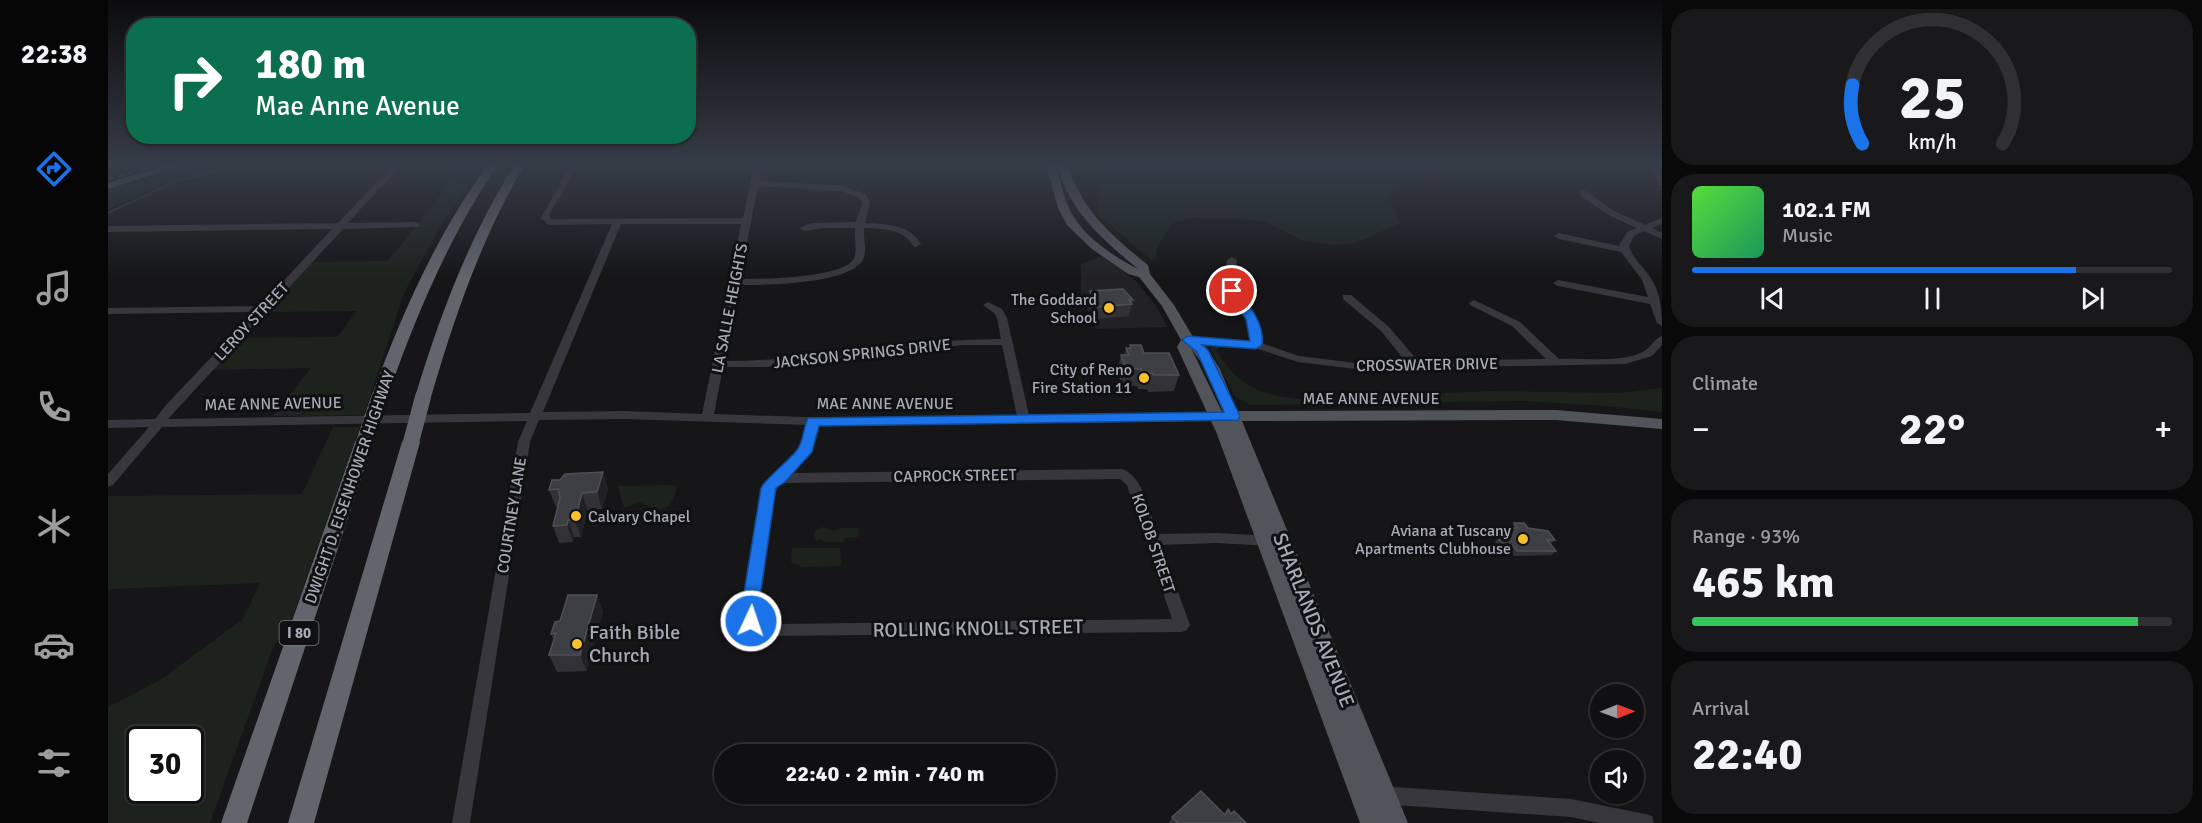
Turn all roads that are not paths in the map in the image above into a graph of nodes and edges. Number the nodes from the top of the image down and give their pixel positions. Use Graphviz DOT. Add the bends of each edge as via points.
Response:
graph roads {
  1 [pos="361,202"];
  2 [pos="467,202"];
  3 [pos="497,202"];
  4 [pos="553,202"];
  5 [pos="750,202"];
  6 [pos="866,202"];
  7 [pos="1061,202"];
  8 [pos="1076,202"];
  9 [pos="1596,202"];
  10 [pos="747,221"];
  11 [pos="1662,221"];
  12 [pos="617,222"];
  13 [pos="416,225"];
  14 [pos="339,226"];
  15 [pos="860,226"];
  16 [pos="804,228"];
  17 [pos="1642,228"];
  18 [pos="108,229"];
  19 [pos="1559,236"];
  20 [pos="1662,237"];
  21 [pos="916,244"];
  22 [pos="1625,250"];
  23 [pos="1232,260"];
  24 [pos="1143,274"];
  25 [pos="734,282"];
  26 [pos="1558,282"];
  27 [pos="1347,297"];
  28 [pos="1656,302"];
  29 [pos="1474,303"];
  30 [pos="988,305"];
  31 [pos="262,309"];
  32 [pos="108,311"];
  33 [pos="1662,323"];
  34 [pos="1662,339"];
  35 [pos="1188,340"];
  36 [pos="1007,342"];
  37 [pos="1256,345"];
  38 [pos="1557,363"];
  39 [pos="717,364"];
  40 [pos="1415,365"];
  41 [pos="533,416"];
  42 [pos="706,417"];
  43 [pos="1225,417"];
  44 [pos="1024,419"];
  45 [pos="813,421"];
  46 [pos="158,423"];
  47 [pos="108,424"];
  48 [pos="1662,424"];
  49 [pos="780,478"];
  50 [pos="1129,478"];
  51 [pos="108,482"];
  52 [pos="1152,540"];
  53 [pos="1274,542"];
  54 [pos="1176,609"];
  55 [pos="1361,794"];
  56 [pos="1385,795"];
  57 [pos="234,823"];
  58 [pos="300,823"];
  59 [pos="461,823"];
  60 [pos="1372,823"];
  61 [pos="1396,823"];
  62 [pos="1645,823"];
  1 -- 14 [label="street, LEROY STREET"];
  2 -- 57 [label="highway, DWIGHT D. EISENHOWER HIGHWAY / I 80, bridge" via="431,264 400,336"];
  3 -- 58 [label="highway, bridge" via="461,277 445,321"];
  4 -- 12 [label="street" via="547,221"];
  5 -- 10 [label="street, LA SALLE HEIGHTS"];
  6 -- 15 [label="street"];
  7 -- 24 [label="main road" via="1076,228 1132,271"];
  8 -- 24 [label="main road" via="1090,220 1144,268"];
  9 -- 17 [label="street"];
  10 -- 12 [label="street"];
  10 -- 25 [label="street, LA SALLE HEIGHTS"];
  11 -- 17 [label="street"];
  12 -- 41 [label="street, COURTNEY LANE"];
  13 -- 14 [label="street"];
  14 -- 18 [label="street"];
  14 -- 31 [label="street, LEROY STREET"];
  15 -- 16 [label="street"];
  15 -- 21 [label="street" via="901,230"];
  15 -- 25 [label="street" via="859,259 849,268 786,281"];
  17 -- 20 [label="street"];
  17 -- 22 [label="street" via="1627,236"];
  19 -- 22 [label="street"];
  22 -- 28 [label="street" via="1647,279"];
  23 -- 37 [label="street" via="1229,282 1252,319"];
  24 -- 35 [label="main road" via="1163,297"];
  25 -- 39 [label="street, LA SALLE HEIGHTS"];
  26 -- 28 [label="street"];
  27 -- 40 [label="street" via="1385,328"];
  28 -- 33 [label="street"];
  29 -- 38 [label="street" via="1516,324"];
  30 -- 36 [label="street" via="1000,314"];
  31 -- 32 [label="street"];
  31 -- 46 [label="street, LEROY STREET"];
  34 -- 38 [label="street, CROSSWATER DRIVE" via="1648,354 1625,361"];
  35 -- 37 [label="street, CROSSWATER DRIVE"];
  35 -- 43 [label="main road, SHARLANDS AVENUE" via="1184,347"];
  36 -- 39 [label="street, JACKSON SPRINGS DRIVE" via="963,342 766,364"];
  36 -- 44 [label="street"];
  37 -- 40 [label="street, CROSSWATER DRIVE" via="1298,359 1332,364"];
  38 -- 40 [label="street, CROSSWATER DRIVE"];
  39 -- 42 [label="street, LA SALLE HEIGHTS"];
  41 -- 42 [label="street, MAE ANNE AVENUE"];
  41 -- 46 [label="street, MAE ANNE AVENUE"];
  41 -- 59 [label="street, COURTNEY LANE" via="519,464"];
  42 -- 45 [label="street, MAE ANNE AVENUE"];
  43 -- 44 [label="street, MAE ANNE AVENUE"];
  43 -- 48 [label="main road, MAE ANNE AVENUE" via="1557,415"];
  43 -- 53 [label="main road, SHARLANDS AVENUE"];
  44 -- 45 [label="street, MAE ANNE AVENUE"];
  45 -- 49 [label="street" via="807,449"];
  46 -- 47 [label="street, MAE ANNE AVENUE"];
  46 -- 51 [label="street, LEROY STREET"];
  49 -- 50 [label="street, CAPROCK STREET" via="1113,473"];
  49 -- 54 [label="street, ROLLING KNOLL STREET" via="769,488 750,611 751,621 758,628 777,631 1182,625"];
  50 -- 52 [label="street, KOLOB STREET"];
  52 -- 53 [label="street" via="1216,538"];
  52 -- 54 [label="street, KOLOB STREET"];
  53 -- 55 [label="main road, SHARLANDS AVENUE"];
  53 -- 56 [label="main road, SHARLANDS AVENUE"];
  55 -- 56 [label="street"];
  55 -- 60 [label="main road, SHARLANDS AVENUE"];
  56 -- 61 [label="main road, SHARLANDS AVENUE"];
  56 -- 62 [label="street" via="1571,808"];
}
